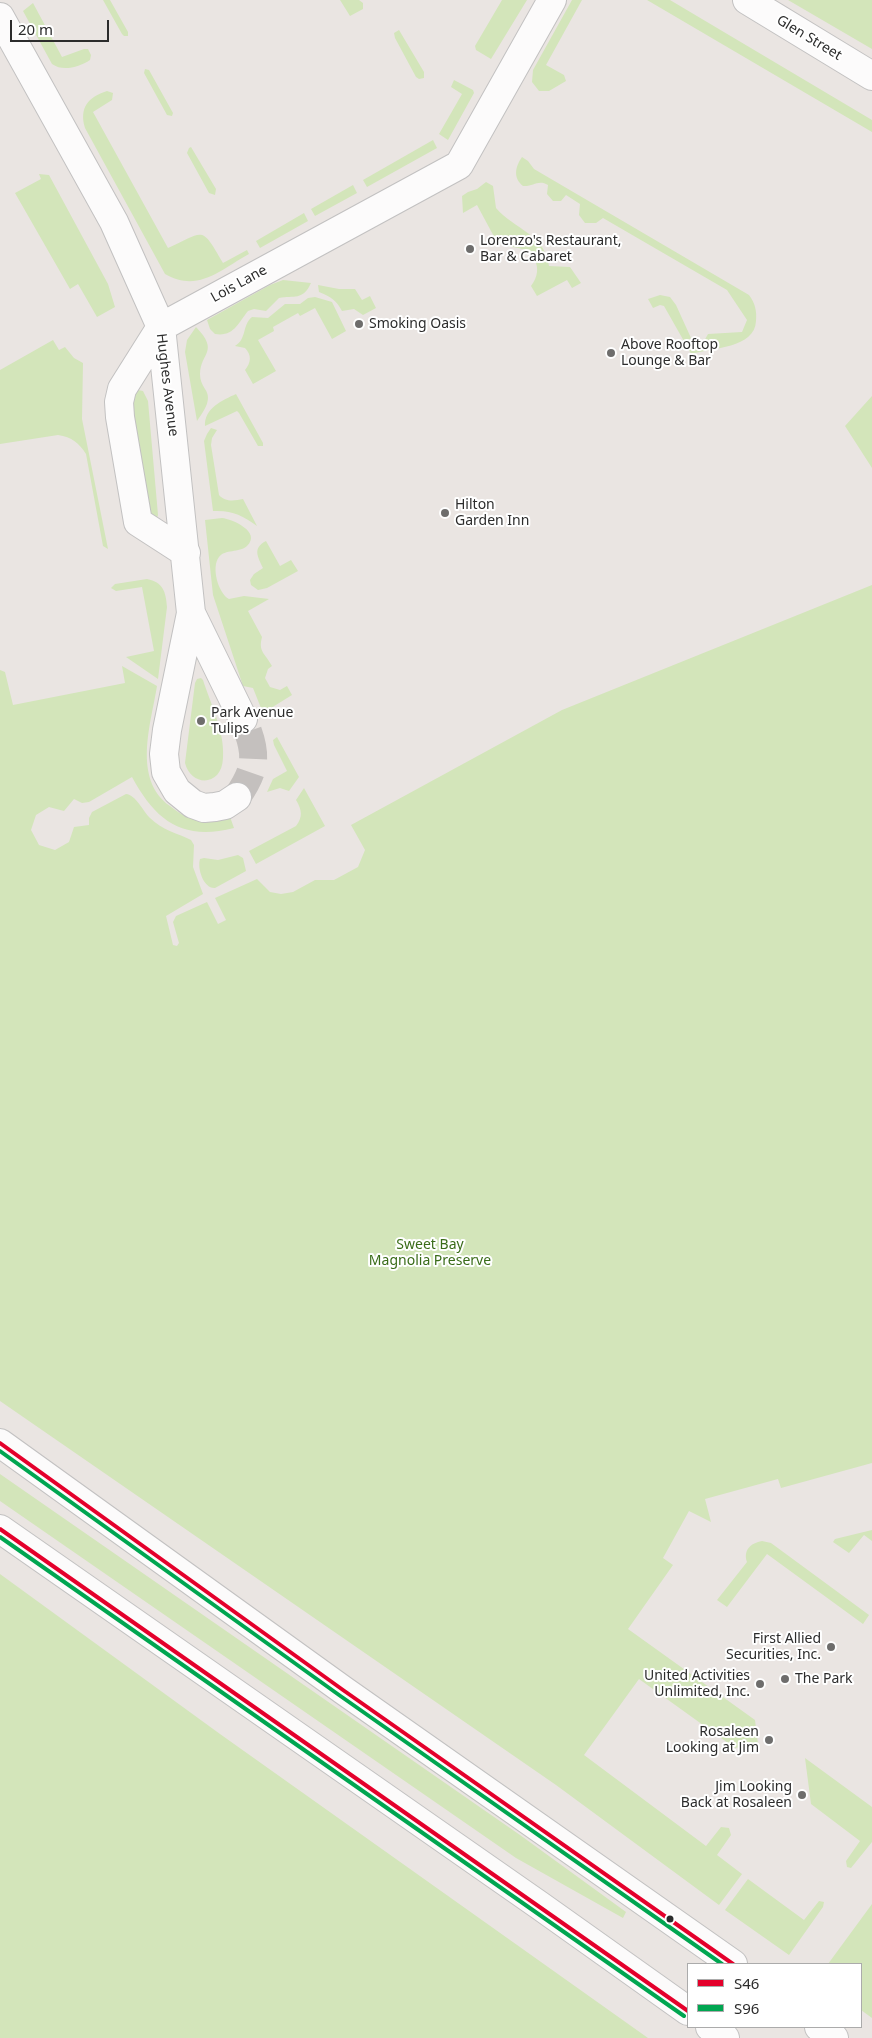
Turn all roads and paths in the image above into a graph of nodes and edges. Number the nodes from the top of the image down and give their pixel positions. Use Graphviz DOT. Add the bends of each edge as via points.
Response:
graph roads {
  1 [pos="552,0"];
  2 [pos="747,0"];
  3 [pos="0,17"];
  4 [pos="872,76"];
  5 [pos="161,327"];
  6 [pos="186,553"];
  7 [pos="191,613"];
  8 [pos="243,719"];
  9 [pos="237,797"];
  10 [pos="0,1444"];
  11 [pos="0,1529"];
  12 [pos="732,1963"];
  13 [pos="687,2011"];
  14 [pos="711,2028"];
  15 [pos="820,2028"];
  16 [pos="725,2038"];
  17 [pos="834,2038"];
  1 -- 5 [label="street, Lois Lane" via="458,165"];
  2 -- 4 [label="street, Glen Street"];
  3 -- 5 [label="street" via="114,222"];
  5 -- 6 [label="street, Hughes Avenue"];
  5 -- 6 [label="street, Hughes Avenue" via="122,389 120,417 138,522"];
  6 -- 7 [label="street, Hughes Avenue"];
  7 -- 8 [label="street, Hughes Avenue"];
  7 -- 9 [label="street, Hughes Avenue" via="167,730 166,772 177,791 204,808 225,805"];
  10 -- 12 [label="street"];
  11 -- 13 [label="street"];
  14 -- 16 [label="street"];
  15 -- 17 [label="street"];
}
